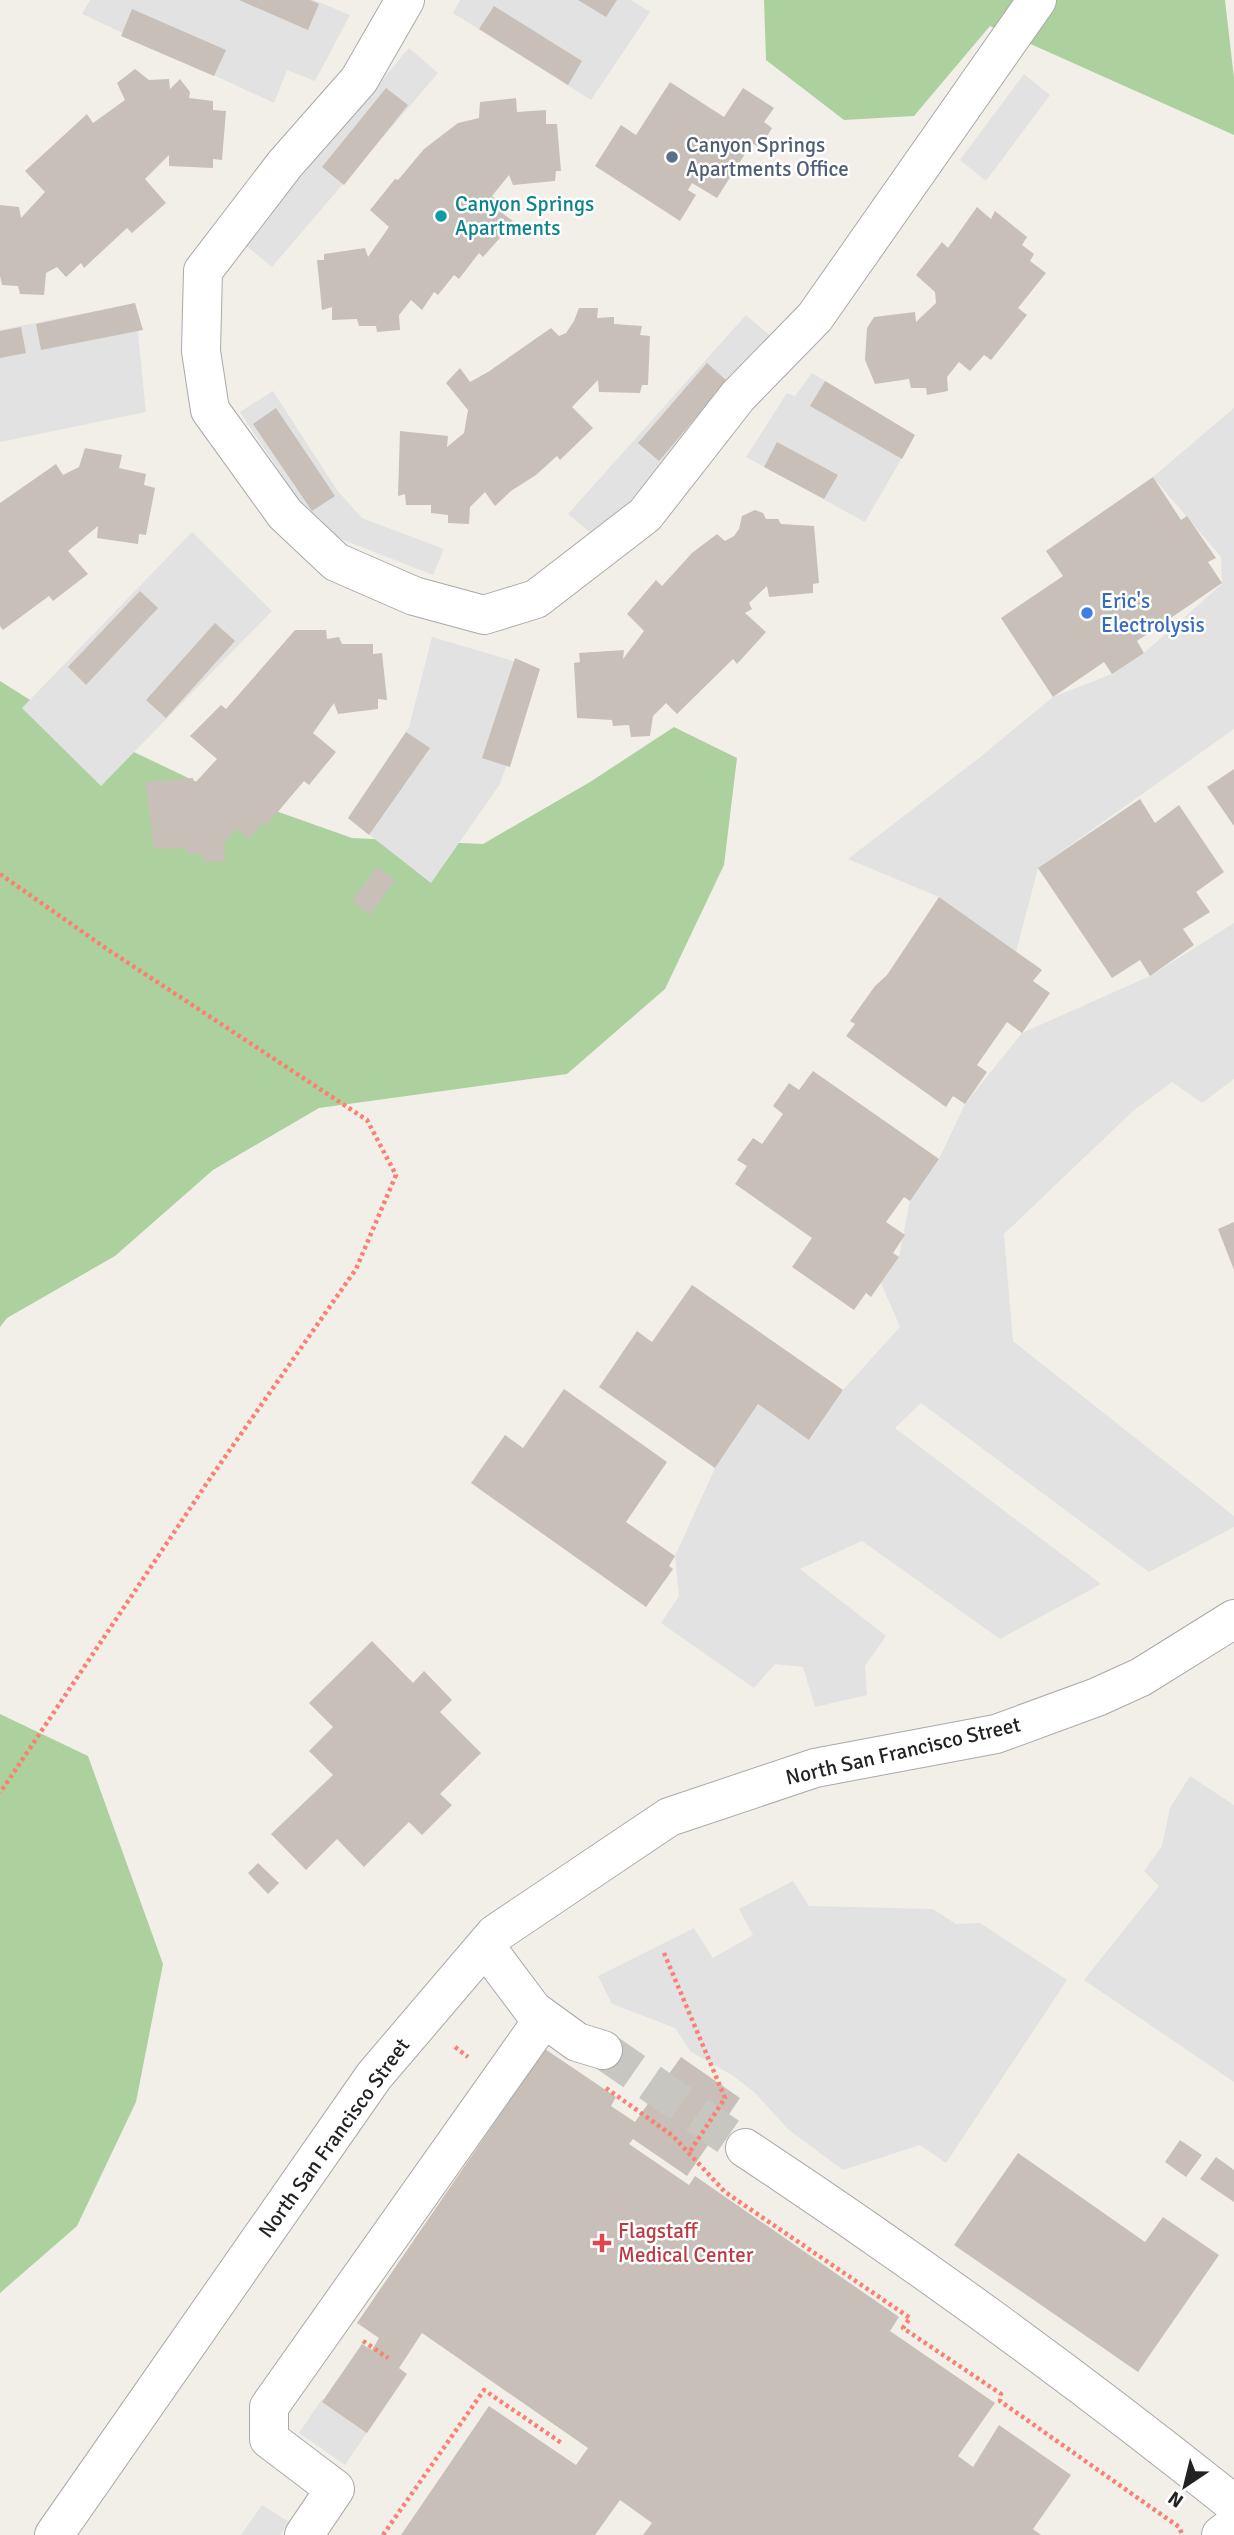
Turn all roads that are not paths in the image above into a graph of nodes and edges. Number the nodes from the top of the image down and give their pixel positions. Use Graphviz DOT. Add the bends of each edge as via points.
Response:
graph roads {
  1 [pos="405,0"];
  2 [pos="1037,0"];
  3 [pos="1234,1619"];
  4 [pos="485,1946"];
  5 [pos="544,2018"];
  6 [pos="600,2066"];
  7 [pos="746,2148"];
  8 [pos="1234,2504"];
  9 [pos="1234,2525"];
  10 [pos="54,2535"];
  11 [pos="304,2535"];
  12 [pos="1222,2535"];
  1 -- 2 [label="street" via="359,80 285,164 203,271 201,351 209,410 285,514 336,562 414,596 484,615 536,599 645,515 738,396 815,317"];
  3 -- 4 [label="street, North San Francisco Street" via="1141,1677 996,1734 815,1768 668,1816 495,1934"];
  4 -- 5 [label="street"];
  4 -- 10 [label="street, North San Francisco Street" via="374,2076"];
  5 -- 6 [label="street"];
  5 -- 11 [label="street" via="269,2407 269,2439 335,2489"];
  7 -- 8 [label="street" via="1002,2327"];
  9 -- 12 [label="street"];
}
